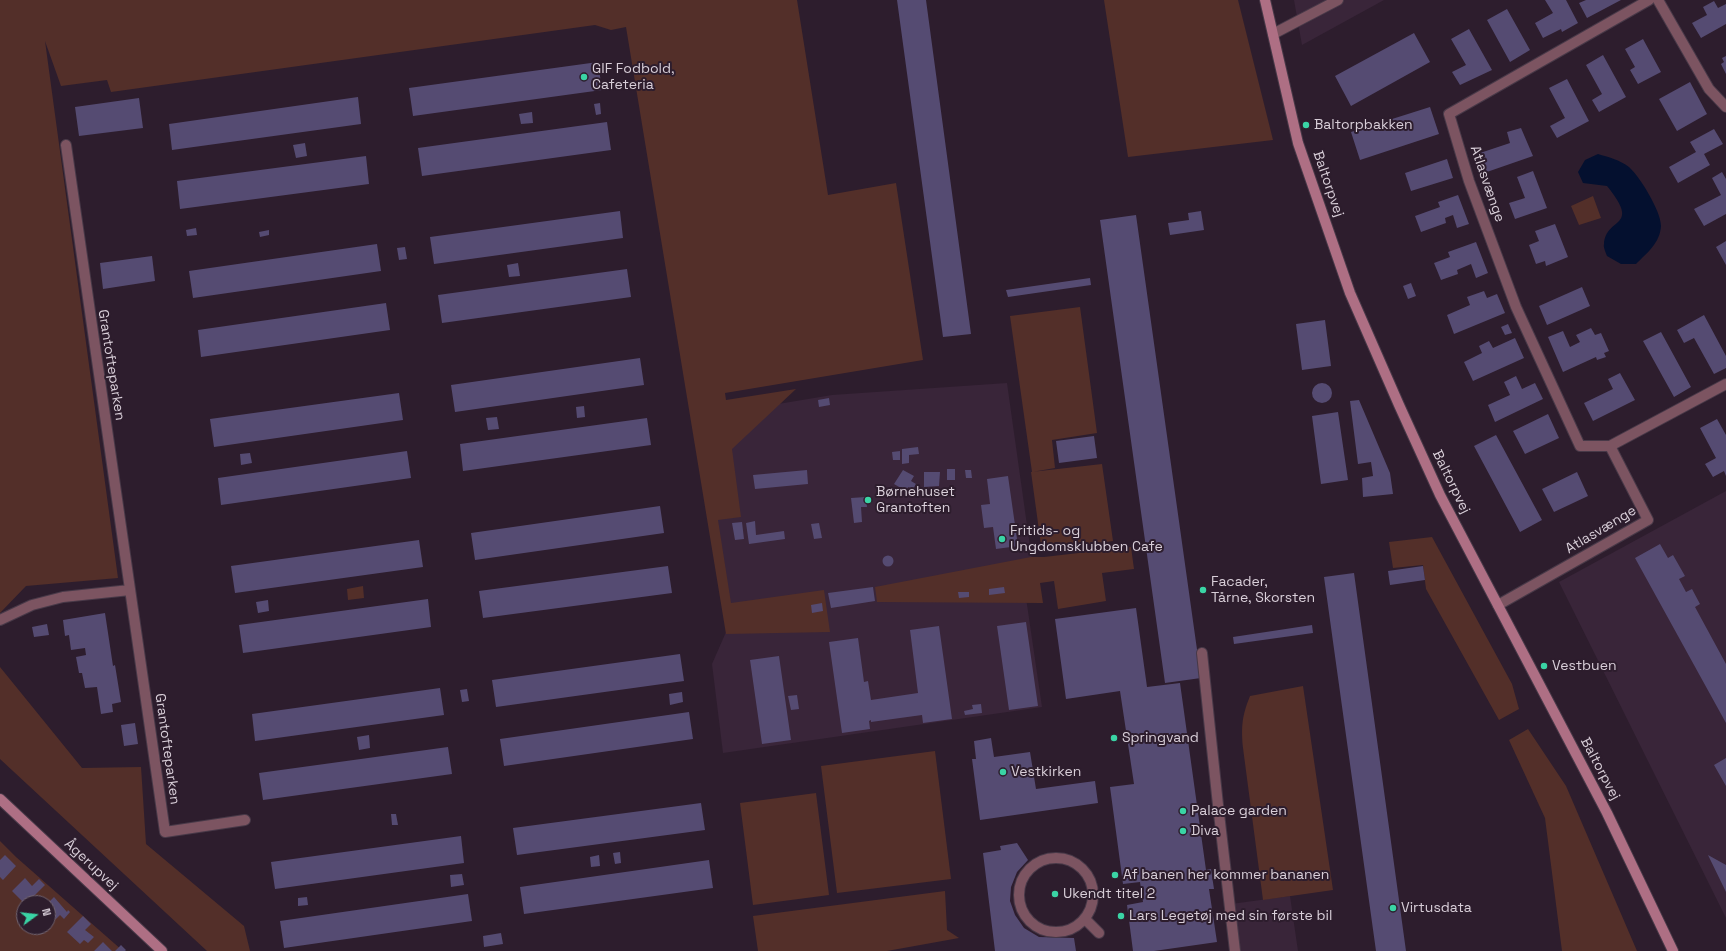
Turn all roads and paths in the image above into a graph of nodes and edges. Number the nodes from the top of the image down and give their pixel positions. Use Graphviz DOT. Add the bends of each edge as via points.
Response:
graph roads {
  1 [pos="1265,0"];
  2 [pos="1338,0"];
  3 [pos="1649,0"];
  4 [pos="1658,0"];
  5 [pos="1273,34"];
  6 [pos="1726,107"];
  7 [pos="66,145"];
  8 [pos="1726,384"];
  9 [pos="1610,446"];
  10 [pos="130,590"];
  11 [pos="1498,605"];
  12 [pos="0,620"];
  13 [pos="1202,653"];
  14 [pos="0,799"];
  15 [pos="245,820"];
  16 [pos="1085,919"];
  17 [pos="1099,933"];
  18 [pos="162,951"];
  19 [pos="1235,951"];
  20 [pos="1673,951"];
  1 -- 5 [label="street, Baltorpvej"];
  2 -- 5 [label="street"];
  3 -- 9 [label="street, Atlasvænge" via="1449,114 1469,181 1516,307 1580,446"];
  4 -- 6 [label="street" via="1709,89"];
  5 -- 11 [label="street, Baltorpvej" via="1298,143 1350,293 1440,495"];
  7 -- 10 [label="street, Grantofteparken"];
  8 -- 9 [label="street, Atlasvænge"];
  9 -- 11 [label="street, Atlasvænge" via="1648,520"];
  10 -- 12 [label="street" via="63,597 32,605"];
  10 -- 15 [label="street, Grantofteparken" via="165,832"];
  11 -- 20 [label="street, Baltorpvej" via="1607,813"];
  13 -- 19 [label="street"];
  14 -- 18 [label="street, Ågerupvej"];
  16 -- 16 [label="street" via="1094,896 1092,883 1086,872 1076,863 1064,858 1051,858 1038,862 1028,870 1021,881 1019,894 1021,907 1027,919 1049,932 1075,928"];
  16 -- 17 [label="street"];
}
